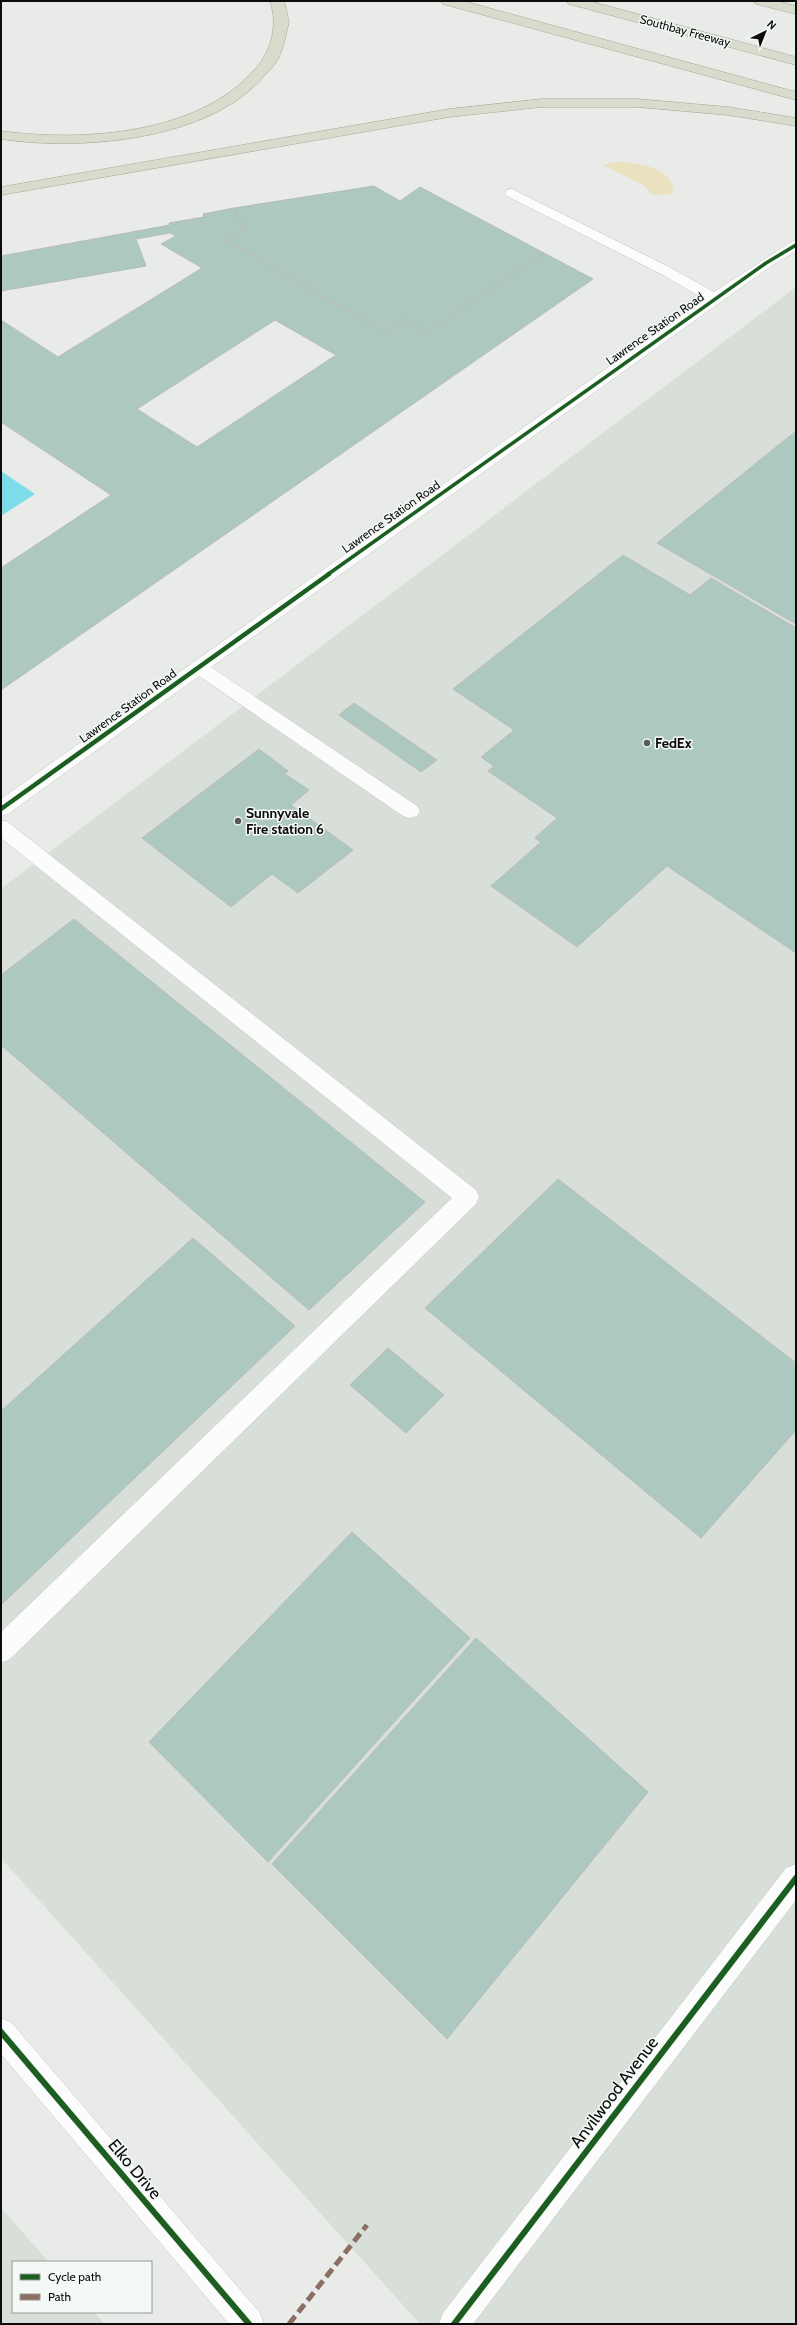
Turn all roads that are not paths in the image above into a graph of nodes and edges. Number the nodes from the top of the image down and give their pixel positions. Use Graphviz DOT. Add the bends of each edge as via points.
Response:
graph roads {
  1 [pos="277,1"];
  2 [pos="448,1"];
  3 [pos="574,1"];
  4 [pos="761,1"];
  5 [pos="796,10"];
  6 [pos="796,61"];
  7 [pos="796,96"];
  8 [pos="796,122"];
  9 [pos="1,135"];
  10 [pos="1,191"];
  11 [pos="512,193"];
  12 [pos="796,245"];
  13 [pos="715,299"];
  14 [pos="198,667"];
  15 [pos="1,809"];
  16 [pos="410,811"];
  17 [pos="1,827"];
  18 [pos="1,1650"];
  19 [pos="796,1878"];
  20 [pos="1,2032"];
  21 [pos="249,2324"];
  22 [pos="454,2324"];
  1 -- 9 [label="highway" via="282,20 278,50 257,79 222,103 181,123 125,136 69,141"];
  2 -- 7 [label="highway"];
  3 -- 6 [label="highway, Southbay Freeway"];
  4 -- 5 [label="highway"];
  8 -- 10 [label="highway" via="728,111 637,104 542,103 449,113"];
  11 -- 13 [label="street" via="666,271"];
  12 -- 13 [label="street, Lawrence Station Road"];
  13 -- 14 [label="street, Lawrence Station Road"];
  14 -- 15 [label="street, Lawrence Station Road"];
  14 -- 16 [label="street"];
  17 -- 18 [label="street" via="468,1197"];
  19 -- 22 [label="street, Anvilwood Avenue"];
  20 -- 21 [label="street, Elko Drive"];
}
